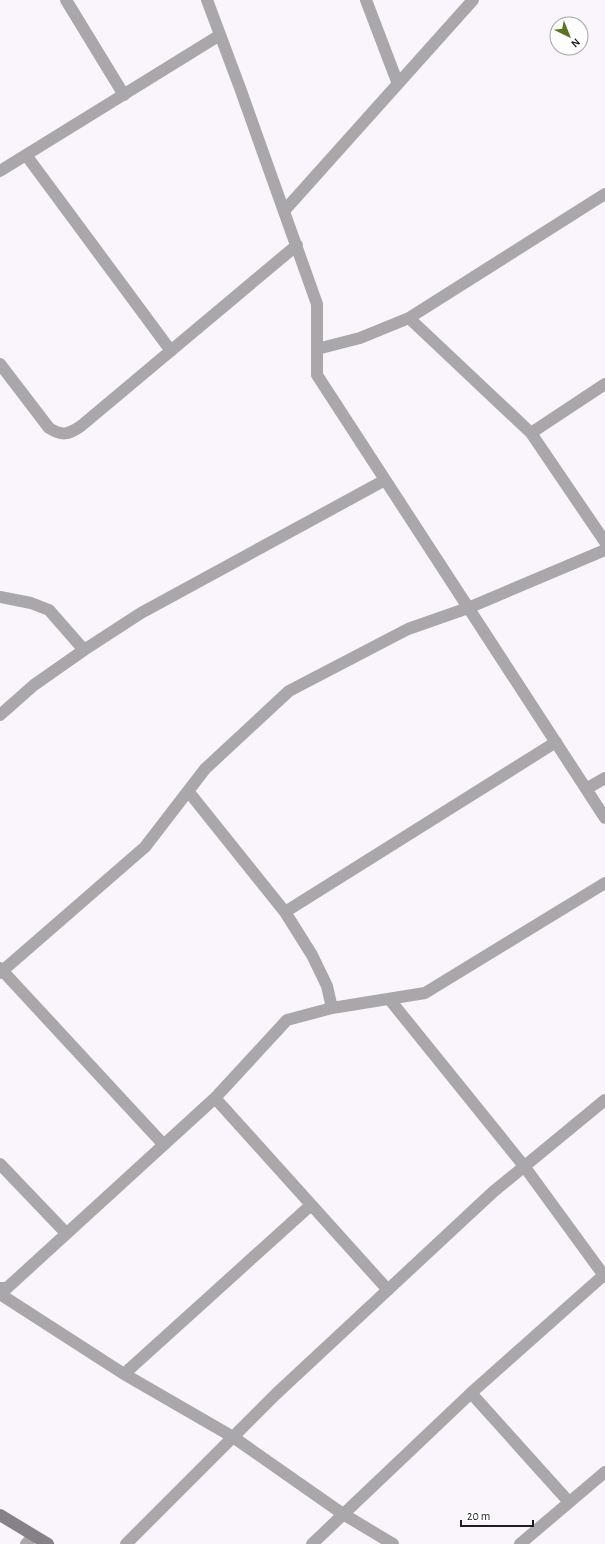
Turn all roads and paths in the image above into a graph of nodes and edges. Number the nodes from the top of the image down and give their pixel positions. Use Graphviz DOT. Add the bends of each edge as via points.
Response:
graph roads {
  1 [pos="66,0"];
  2 [pos="207,0"];
  3 [pos="366,0"];
  4 [pos="473,0"];
  5 [pos="220,35"];
  6 [pos="398,84"];
  7 [pos="124,94"];
  8 [pos="26,155"];
  9 [pos="0,171"];
  10 [pos="605,194"];
  11 [pos="284,211"];
  12 [pos="297,245"];
  13 [pos="410,318"];
  14 [pos="317,349"];
  15 [pos="171,351"];
  16 [pos="0,364"];
  17 [pos="605,384"];
  18 [pos="531,433"];
  19 [pos="385,480"];
  20 [pos="605,542"];
  21 [pos="605,550"];
  22 [pos="0,597"];
  23 [pos="468,608"];
  24 [pos="84,650"];
  25 [pos="0,715"];
  26 [pos="556,742"];
  27 [pos="605,778"];
  28 [pos="586,789"];
  29 [pos="188,791"];
  30 [pos="605,818"];
  31 [pos="605,883"];
  32 [pos="285,912"];
  33 [pos="1,971"];
  34 [pos="390,1000"];
  35 [pos="332,1008"];
  36 [pos="215,1098"];
  37 [pos="605,1100"];
  38 [pos="163,1144"];
  39 [pos="0,1164"];
  40 [pos="524,1166"];
  41 [pos="311,1204"];
  42 [pos="66,1233"];
  43 [pos="605,1276"];
  44 [pos="0,1288"];
  45 [pos="388,1290"];
  46 [pos="0,1294"];
  47 [pos="124,1374"];
  48 [pos="471,1393"];
  49 [pos="233,1437"];
  50 [pos="605,1472"];
  51 [pos="569,1502"];
  52 [pos="343,1514"];
  53 [pos="0,1515"];
  54 [pos="30,1540"];
  55 [pos="48,1544"];
  56 [pos="126,1544"];
  57 [pos="312,1544"];
  58 [pos="393,1544"];
  59 [pos="520,1544"];
  1 -- 7 [label="street"];
  2 -- 5 [label="street"];
  3 -- 6 [label="street"];
  4 -- 6 [label="street"];
  5 -- 7 [label="street"];
  5 -- 11 [label="street"];
  6 -- 11 [label="street"];
  7 -- 8 [label="street"];
  8 -- 9 [label="street"];
  8 -- 15 [label="street"];
  10 -- 13 [label="street"];
  11 -- 12 [label="street"];
  12 -- 14 [label="street" via="317,304"];
  12 -- 15 [label="street"];
  13 -- 14 [label="street" via="360,338"];
  13 -- 18 [label="street"];
  14 -- 19 [label="street" via="317,375"];
  15 -- 16 [label="street" via="81,426 66,434 49,428"];
  17 -- 18 [label="street"];
  18 -- 20 [label="street"];
  19 -- 23 [label="street"];
  19 -- 24 [label="street" via="141,613"];
  21 -- 23 [label="street"];
  22 -- 24 [label="street" via="31,603 49,610"];
  23 -- 26 [label="street"];
  23 -- 29 [label="street" via="408,629 289,691 205,769"];
  24 -- 25 [label="street" via="34,684"];
  26 -- 28 [label="street"];
  26 -- 32 [label="street"];
  27 -- 28 [label="street"];
  28 -- 30 [label="street"];
  29 -- 32 [label="street"];
  29 -- 33 [label="street" via="145,847"];
  31 -- 34 [label="street" via="425,993"];
  32 -- 35 [label="street" via="312,955 327,986"];
  33 -- 38 [label="street"];
  34 -- 35 [label="street"];
  34 -- 40 [label="street"];
  35 -- 36 [label="street" via="287,1020"];
  36 -- 38 [label="street"];
  36 -- 41 [label="street"];
  37 -- 40 [label="street"];
  38 -- 42 [label="street"];
  39 -- 42 [label="street"];
  40 -- 43 [label="street"];
  40 -- 45 [label="street"];
  41 -- 45 [label="street"];
  41 -- 47 [label="street"];
  42 -- 44 [label="street" via="7,1288"];
  43 -- 48 [label="street"];
  45 -- 49 [label="street"];
  46 -- 47 [label="street"];
  47 -- 49 [label="street"];
  48 -- 51 [label="street"];
  48 -- 52 [label="street"];
  49 -- 52 [label="street"];
  49 -- 56 [label="street"];
  50 -- 51 [label="street"];
  51 -- 59 [label="street"];
  52 -- 57 [label="street"];
  52 -- 58 [label="street"];
  53 -- 54 [label="street"];
  54 -- 55 [label="street"];
}
